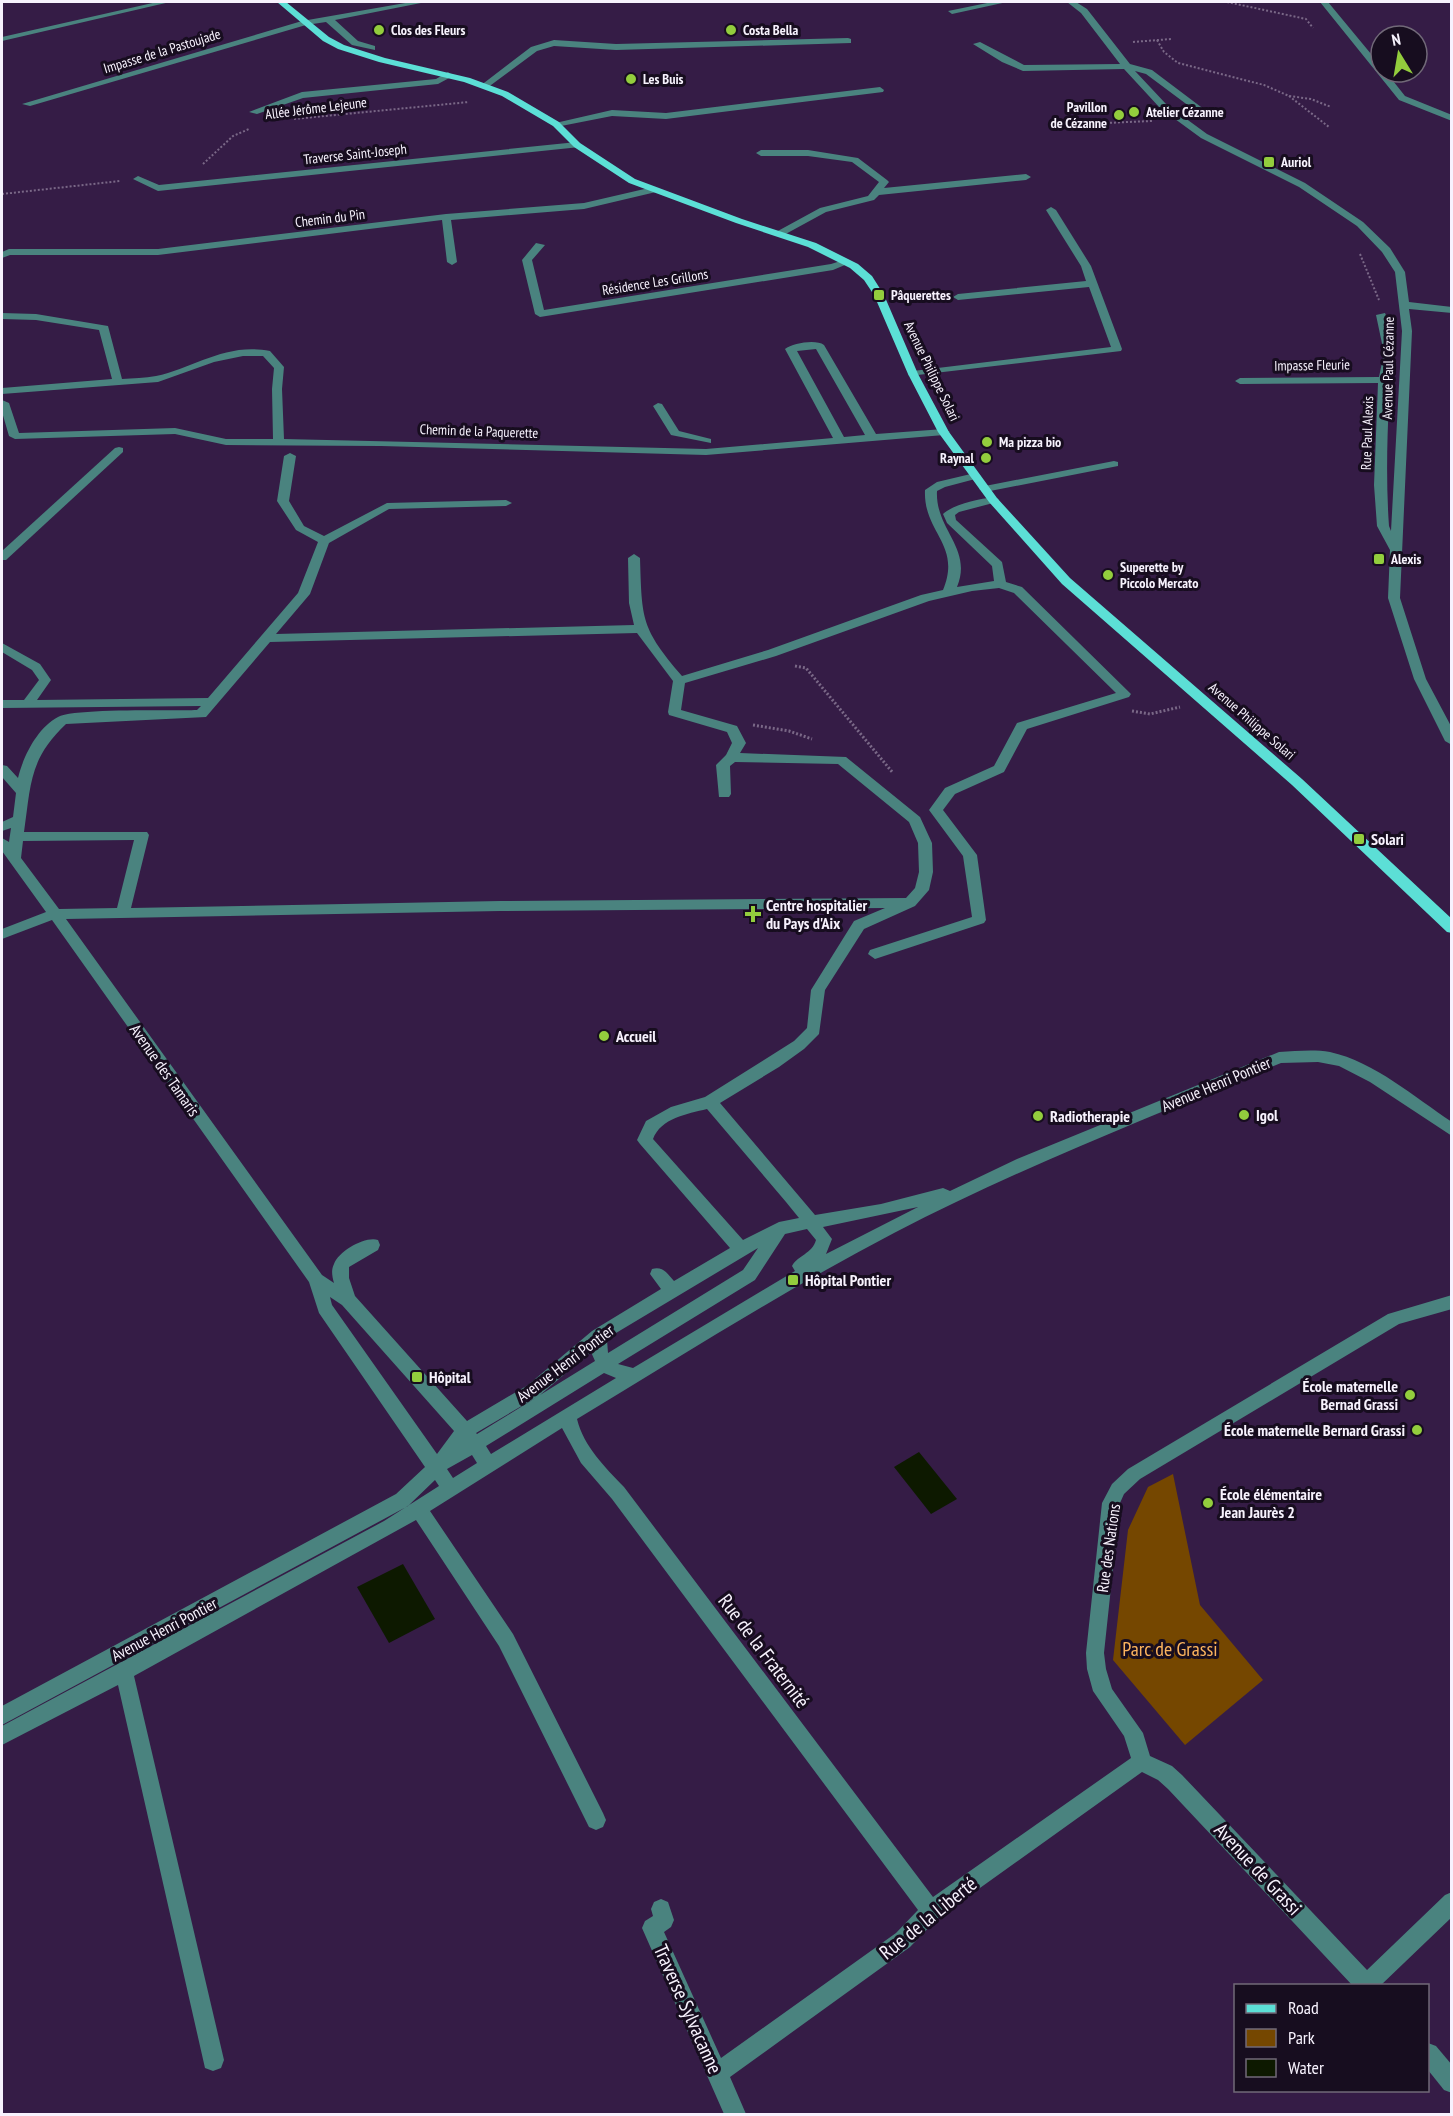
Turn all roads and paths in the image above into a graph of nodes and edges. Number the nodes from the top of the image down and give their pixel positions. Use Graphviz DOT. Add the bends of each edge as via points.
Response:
graph roads {
  1 [pos="166,2"];
  2 [pos="280,2"];
  3 [pos="422,2"];
  4 [pos="1003,2"];
  5 [pos="1071,2"];
  6 [pos="1227,2"];
  7 [pos="1324,2"];
  8 [pos="952,11"];
  9 [pos="327,18"];
  10 [pos="304,22"];
  11 [pos="1313,28"];
  12 [pos="2,39"];
  13 [pos="1171,39"];
  14 [pos="1157,40"];
  15 [pos="848,41"];
  16 [pos="1143,41"];
  17 [pos="977,44"];
  18 [pos="372,48"];
  19 [pos="1128,66"];
  20 [pos="448,75"];
  21 [pos="484,86"];
  22 [pos="880,90"];
  23 [pos="505,94"];
  24 [pos="1288,96"];
  25 [pos="27,104"];
  26 [pos="1330,107"];
  27 [pos="254,111"];
  28 [pos="1204,113"];
  29 [pos="1176,116"];
  30 [pos="1452,118"];
  31 [pos="286,120"];
  32 [pos="556,124"];
  33 [pos="1082,124"];
  34 [pos="257,126"];
  35 [pos="1329,127"];
  36 [pos="577,145"];
  37 [pos="760,153"];
  38 [pos="196,169"];
  39 [pos="1026,177"];
  40 [pos="138,179"];
  41 [pos="653,190"];
  42 [pos="876,192"];
  43 [pos="2,194"];
  44 [pos="1051,210"];
  45 [pos="446,217"];
  46 [pos="779,234"];
  47 [pos="540,245"];
  48 [pos="5,253"];
  49 [pos="1360,253"];
  50 [pos="452,262"];
  51 [pos="847,262"];
  52 [pos="1093,283"];
  53 [pos="958,297"];
  54 [pos="1404,304"];
  55 [pos="1452,310"];
  56 [pos="1381,315"];
  57 [pos="2,316"];
  58 [pos="913,374"];
  59 [pos="1384,380"];
  60 [pos="1240,381"];
  61 [pos="118,382"];
  62 [pos="2,391"];
  63 [pos="2,404"];
  64 [pos="658,406"];
  65 [pos="944,432"];
  66 [pos="872,438"];
  67 [pos="840,440"];
  68 [pos="707,441"];
  69 [pos="279,442"];
  70 [pos="119,450"];
  71 [pos="290,456"];
  72 [pos="1114,464"];
  73 [pos="975,476"];
  74 [pos="985,489"];
  75 [pos="993,500"];
  76 [pos="506,502"];
  77 [pos="324,541"];
  78 [pos="1396,549"];
  79 [pos="2,557"];
  80 [pos="634,558"];
  81 [pos="1000,584"];
  82 [pos="948,593"];
  83 [pos="641,629"];
  84 [pos="268,639"];
  85 [pos="2,647"];
  86 [pos="772,653"];
  87 [pos="680,681"];
  88 [pos="1112,698"];
  89 [pos="211,702"];
  90 [pos="1204,702"];
  91 [pos="28,703"];
  92 [pos="2,704"];
  93 [pos="54,704"];
  94 [pos="62,720"];
  95 [pos="1452,741"];
  96 [pos="731,758"];
  97 [pos="2,769"];
  98 [pos="894,774"];
  99 [pos="23,792"];
  100 [pos="724,794"];
  101 [pos="19,820"];
  102 [pos="2,827"];
  103 [pos="16,837"];
  104 [pos="2,842"];
  105 [pos="14,859"];
  106 [pos="910,903"];
  107 [pos="123,912"];
  108 [pos="55,914"];
  109 [pos="1451,927"];
  110 [pos="2,934"];
  111 [pos="875,954"];
  112 [pos="710,1102"];
  113 [pos="1452,1130"];
  114 [pos="975,1186"];
  115 [pos="813,1222"];
  116 [pos="785,1227"];
  117 [pos="372,1245"];
  118 [pos="741,1249"];
  119 [pos="658,1274"];
  120 [pos="316,1280"];
  121 [pos="672,1291"];
  122 [pos="348,1300"];
  123 [pos="1452,1302"];
  124 [pos="747,1309"];
  125 [pos="598,1336"];
  126 [pos="605,1365"];
  127 [pos="637,1376"];
  128 [pos="568,1416"];
  129 [pos="469,1438"];
  130 [pos="489,1465"];
  131 [pos="437,1467"];
  132 [pos="451,1489"];
  133 [pos="419,1509"];
  134 [pos="124,1671"];
  135 [pos="2,1716"];
  136 [pos="2,1736"];
  137 [pos="1141,1762"];
  138 [pos="596,1820"];
  139 [pos="1452,1902"];
  140 [pos="660,1909"];
  141 [pos="931,1911"];
  142 [pos="1367,1984"];
  143 [pos="1369,1984"];
  144 [pos="1429,2055"];
  145 [pos="213,2060"];
  146 [pos="716,2074"];
  147 [pos="1452,2082"];
  148 [pos="735,2115"];
  1 -- 12 [label="street"];
  2 -- 10 [label="main road, Avenue Philippe Solari"];
  3 -- 9 [label="street, Impasse de la Pastoujade"];
  4 -- 8 [label="street"];
  5 -- 19 [label="street, Avenue Paul Cézanne" via="1084,11"];
  6 -- 11 [label="path" via="1306,19"];
  7 -- 30 [label="street" via="1402,98"];
  9 -- 10 [label="street, Impasse de la Pastoujade"];
  9 -- 18 [label="street" via="355,43"];
  10 -- 20 [label="main road, Avenue Philippe Solari" via="326,39 356,53"];
  10 -- 25 [label="street, Impasse de la Pastoujade"];
  13 -- 14 [label="path"];
  14 -- 16 [label="path"];
  14 -- 24 [label="path" via="1178,63"];
  15 -- 21 [label="street" via="616,47 554,43 534,49"];
  17 -- 19 [label="street" via="1023,68"];
  19 -- 28 [label="street" via="1149,72"];
  19 -- 29 [label="street, Avenue Paul Cézanne" via="1154,98"];
  20 -- 21 [label="main road, Avenue Philippe Solari"];
  20 -- 27 [label="street" via="438,81 302,95"];
  21 -- 23 [label="main road, Avenue Philippe Solari"];
  22 -- 32 [label="street" via="666,116 612,113"];
  23 -- 31 [label="path, Allée Jérôme Lejeune" via="470,102"];
  23 -- 32 [label="main road, Avenue Philippe Solari"];
  24 -- 26 [label="path"];
  24 -- 35 [label="path"];
  29 -- 33 [label="path" via="1149,122"];
  29 -- 54 [label="street, Avenue Paul Cézanne" via="1204,136 1302,185 1360,224 1386,250 1400,272"];
  32 -- 36 [label="main road, Avenue Philippe Solari"];
  34 -- 38 [label="path, Allée Jérôme Lejeune" via="232,136"];
  36 -- 40 [label="street, Traverse Saint-Joseph" via="158,188"];
  36 -- 41 [label="main road, Avenue Philippe Solari" via="618,174"];
  37 -- 42 [label="street" via="808,153 855,160 884,182"];
  39 -- 42 [label="street"];
  40 -- 43 [label="path"];
  41 -- 45 [label="street, Chemin du Pin" via="584,206"];
  41 -- 46 [label="main road, Avenue Philippe Solari"];
  42 -- 46 [label="street" via="871,198 823,210"];
  44 -- 52 [label="street"];
  45 -- 48 [label="street, Chemin du Pin" via="158,252"];
  45 -- 50 [label="street"];
  46 -- 51 [label="main road, Avenue Philippe Solari"];
  47 -- 51 [label="street, Résidence Les Grillons" via="527,260 540,314"];
  49 -- 56 [label="path" via="1378,295"];
  51 -- 58 [label="main road, Avenue Philippe Solari" via="868,278 879,295"];
  52 -- 53 [label="street"];
  52 -- 58 [label="street" via="1117,349"];
  54 -- 55 [label="street"];
  54 -- 78 [label="street, Avenue Paul Cézanne" via="1407,331"];
  56 -- 59 [label="street, Rue Paul Alexis" via="1389,353"];
  57 -- 61 [label="street" via="104,328"];
  58 -- 65 [label="main road, Avenue Philippe Solari"];
  59 -- 60 [label="street, Impasse Fleurie"];
  59 -- 78 [label="street, Rue Paul Alexis" via="1380,485 1383,526"];
  61 -- 62 [label="street"];
  61 -- 69 [label="street" via="158,379 211,359 266,353 279,367"];
  63 -- 69 [label="street, Chemin de la Paquerette" via="15,436 175,431 226,442"];
  64 -- 68 [label="street" via="675,433"];
  65 -- 66 [label="street, Chemin de la Paquerette"];
  65 -- 73 [label="main road, Avenue Philippe Solari"];
  66 -- 67 [label="street, Chemin de la Paquerette"];
  66 -- 67 [label="street" via="819,345 790,349"];
  67 -- 69 [label="street, Chemin de la Paquerette" via="706,452"];
  70 -- 79 [label="street"];
  71 -- 77 [label="street" via="284,501 300,528"];
  72 -- 74 [label="street"];
  73 -- 74 [label="main road, Avenue Philippe Solari"];
  73 -- 82 [label="street" via="941,484 931,490 928,500 957,568"];
  74 -- 75 [label="main road, Avenue Philippe Solari"];
  75 -- 81 [label="street" via="949,514 951,521 998,565"];
  75 -- 90 [label="main road, Avenue Philippe Solari" via="1066,581"];
  76 -- 77 [label="street" via="387,506"];
  77 -- 84 [label="street" via="304,594"];
  78 -- 95 [label="street, Avenue Paul Cézanne" via="1394,598 1420,679"];
  80 -- 83 [label="street"];
  81 -- 82 [label="street"];
  81 -- 88 [label="street" via="1018,590 1125,694"];
  82 -- 86 [label="street" via="833,629"];
  83 -- 84 [label="street"];
  83 -- 87 [label="street"];
  84 -- 89 [label="street"];
  85 -- 91 [label="street" via="36,667 45,680"];
  86 -- 87 [label="street"];
  86 -- 98 [label="path" via="783,664 806,668"];
  87 -- 96 [label="street" via="674,712 732,729 739,743"];
  88 -- 90 [label="path" via="1138,714"];
  88 -- 111 [label="street" via="1022,726 999,768 950,791 936,810 970,855 979,920"];
  89 -- 93 [label="street"];
  89 -- 94 [label="street" via="201,714"];
  90 -- 109 [label="main road, Avenue Philippe Solari" via="1297,782"];
  91 -- 92 [label="street"];
  91 -- 93 [label="street"];
  93 -- 94 [label="street" via="63,712"];
  94 -- 99 [label="street" via="37,747 29,762"];
  96 -- 100 [label="street" via="723,765"];
  96 -- 106 [label="street" via="841,760 894,801 915,820 925,843 922,890"];
  97 -- 99 [label="street"];
  99 -- 101 [label="street"];
  101 -- 102 [label="street"];
  101 -- 103 [label="street"];
  103 -- 105 [label="street"];
  103 -- 107 [label="street" via="142,835"];
  104 -- 105 [label="street, Avenue des Tamaris"];
  105 -- 108 [label="street, Avenue des Tamaris"];
  106 -- 107 [label="street"];
  106 -- 112 [label="street" via="859,925 818,990 814,1030 800,1045"];
  107 -- 108 [label="street"];
  108 -- 110 [label="street"];
  108 -- 120 [label="street, Avenue des Tamaris"];
  112 -- 115 [label="street"];
  112 -- 118 [label="street" via="676,1112 651,1125 645,1140"];
  113 -- 114 [label="street, Avenue Henri Pontier" via="1352,1065 1332,1058 1280,1058 1023,1162"];
  114 -- 115 [label="street, Avenue Henri Pontier" via="881,1210"];
  114 -- 124 [label="street, Avenue Henri Pontier" via="793,1280"];
  115 -- 116 [label="street, Avenue Henri Pontier"];
  115 -- 124 [label="street" via="824,1239 823,1248 811,1260 750,1295"];
  116 -- 118 [label="street, Avenue Henri Pontier"];
  116 -- 126 [label="street" via="773,1237 758,1267 749,1275"];
  117 -- 122 [label="street" via="339,1264 338,1273"];
  118 -- 121 [label="street, Avenue Henri Pontier"];
  119 -- 121 [label="street"];
  120 -- 122 [label="street, Avenue des Tamaris"];
  120 -- 131 [label="street, Avenue des Tamaris" via="325,1308"];
  121 -- 125 [label="street, Avenue Henri Pontier"];
  122 -- 129 [label="street, Avenue des Tamaris"];
  123 -- 137 [label="street, Rue des Nations" via="1394,1319 1134,1474 1118,1489 1111,1503 1096,1671 1100,1686 1140,1744"];
  124 -- 127 [label="street, Avenue Henri Pontier"];
  125 -- 126 [label="street" via="598,1354"];
  125 -- 129 [label="street, Avenue Henri Pontier"];
  126 -- 127 [label="street" via="614,1372"];
  126 -- 129 [label="street"];
  127 -- 128 [label="street, Avenue Henri Pontier"];
  128 -- 130 [label="street, Avenue Henri Pontier"];
  128 -- 141 [label="street, Rue de la Fraternité" via="580,1450 618,1493"];
  129 -- 130 [label="street, Avenue des Tamaris"];
  129 -- 131 [label="street, Avenue Henri Pontier"];
  130 -- 132 [label="street, Avenue Henri Pontier"];
  131 -- 132 [label="street, Avenue des Tamaris"];
  131 -- 135 [label="street, Avenue Henri Pontier" via="402,1500"];
  132 -- 133 [label="street, Avenue Henri Pontier"];
  133 -- 134 [label="street, Avenue Henri Pontier"];
  133 -- 138 [label="street" via="467,1572 506,1640"];
  134 -- 136 [label="street, Avenue Henri Pontier"];
  134 -- 145 [label="street"];
  137 -- 141 [label="street, Rue de la Liberté"];
  137 -- 142 [label="street, Avenue de Grassi" via="1175,1782"];
  139 -- 143 [label="street"];
  140 -- 146 [label="street, Traverse Sylvacanne" via="664,1920 652,1928"];
  141 -- 146 [label="street, Rue de la Liberté" via="903,1940"];
  144 -- 147 [label="street"];
  146 -- 148 [label="street, Traverse Sylvacanne"];
}
